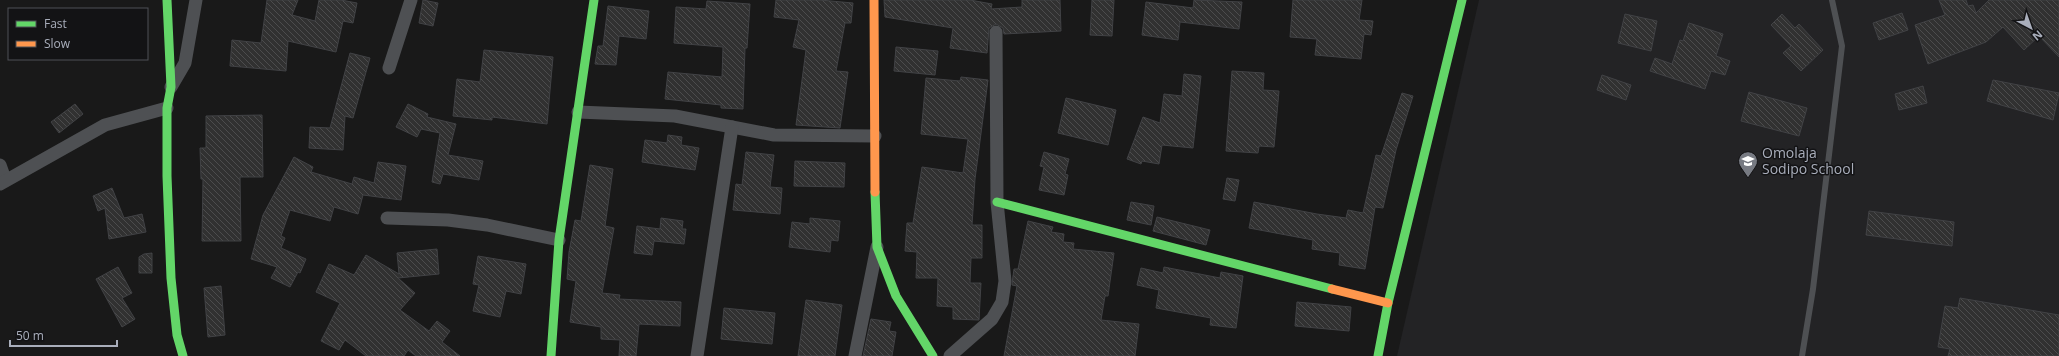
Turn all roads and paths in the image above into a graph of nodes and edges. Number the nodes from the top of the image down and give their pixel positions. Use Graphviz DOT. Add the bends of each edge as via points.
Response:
graph roads {
  1 [pos="167,0"];
  2 [pos="196,0"];
  3 [pos="411,0"];
  4 [pos="594,0"];
  5 [pos="874,0"];
  6 [pos="1462,0"];
  7 [pos="1832,0"];
  8 [pos="996,32"];
  9 [pos="389,68"];
  10 [pos="170,87"];
  11 [pos="167,108"];
  12 [pos="578,112"];
  13 [pos="732,127"];
  14 [pos="875,136"];
  15 [pos="0,165"];
  16 [pos="3,181"];
  17 [pos="997,202"];
  18 [pos="387,218"];
  19 [pos="559,240"];
  20 [pos="877,247"];
  21 [pos="1388,303"];
  22 [pos="183,356"];
  23 [pos="552,356"];
  24 [pos="697,356"];
  25 [pos="855,356"];
  26 [pos="933,356"];
  27 [pos="950,356"];
  28 [pos="1378,356"];
  29 [pos="1802,356"];
  1 -- 10 [label="street"];
  2 -- 10 [label="street" via="185,63"];
  3 -- 9 [label="street"];
  4 -- 12 [label="street"];
  5 -- 14 [label="street"];
  6 -- 21 [label="street"];
  7 -- 29 [label="lane" via="1842,46 1813,289"];
  8 -- 17 [label="street"];
  10 -- 11 [label="street"];
  11 -- 16 [label="street" via="105,125"];
  11 -- 22 [label="street" via="171,278 177,335"];
  12 -- 13 [label="street" via="675,116"];
  12 -- 19 [label="street"];
  13 -- 14 [label="street" via="774,135"];
  13 -- 24 [label="street"];
  14 -- 20 [label="street"];
  15 -- 16 [label="street"];
  17 -- 21 [label="street"];
  17 -- 27 [label="street" via="1005,282 1002,302 992,319"];
  18 -- 19 [label="street" via="448,220"];
  19 -- 23 [label="street"];
  20 -- 25 [label="street"];
  20 -- 26 [label="street" via="896,296"];
  21 -- 28 [label="street"];
}
